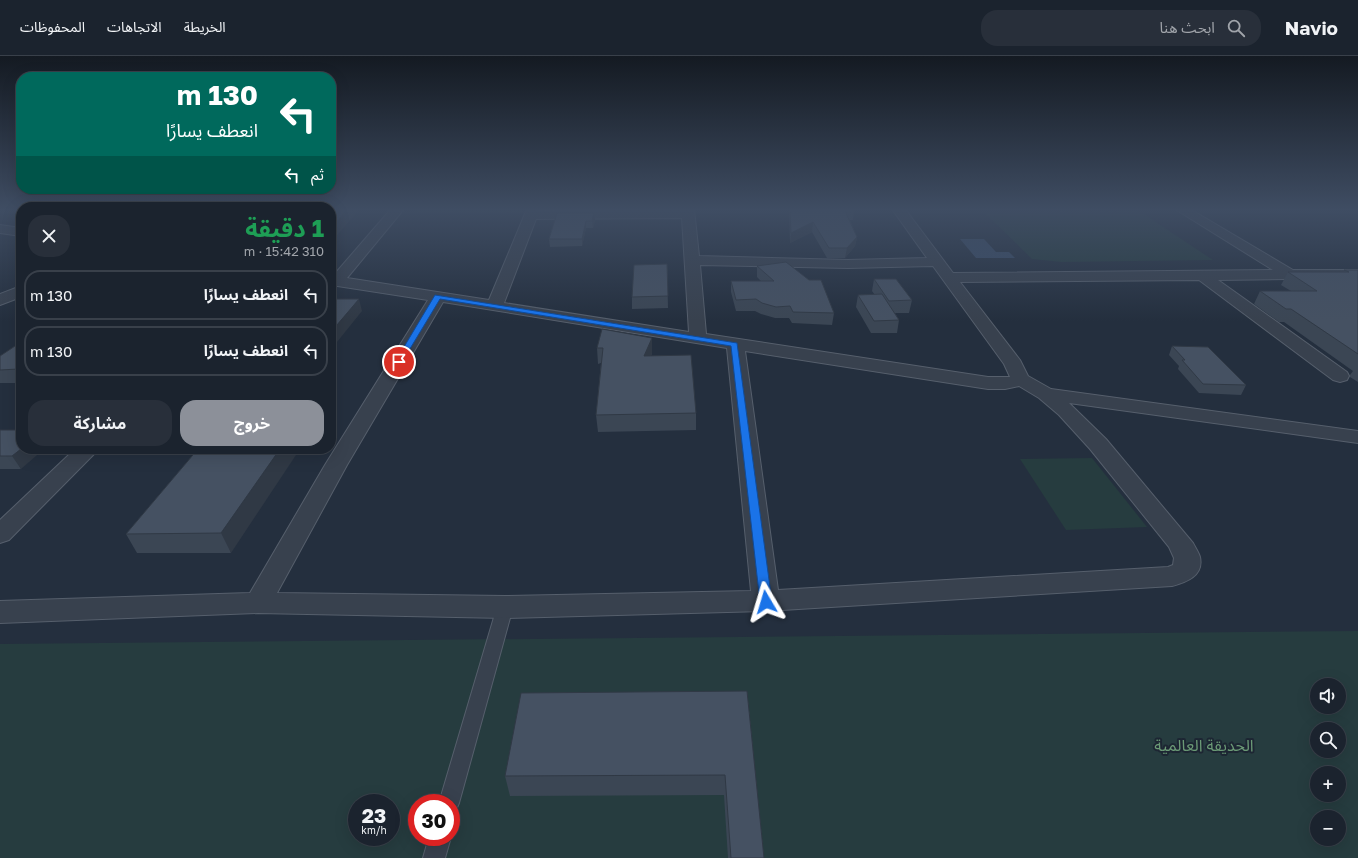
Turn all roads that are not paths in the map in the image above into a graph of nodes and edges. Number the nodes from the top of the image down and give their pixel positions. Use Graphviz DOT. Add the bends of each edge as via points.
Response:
graph roads {
  1 [pos="364,246"];
  2 [pos="518,246"];
  3 [pos="691,246"];
  4 [pos="926,246"];
  5 [pos="1243,246"];
  6 [pos="692,260"];
  7 [pos="937,262"];
  8 [pos="1289,274"];
  9 [pos="1358,274"];
  10 [pos="1202,275"];
  11 [pos="336,278"];
  12 [pos="949,278"];
  13 [pos="336,280"];
  14 [pos="16,293"];
  15 [pos="438,297"];
  16 [pos="0,300"];
  17 [pos="495,306"];
  18 [pos="698,338"];
  19 [pos="735,344"];
  20 [pos="1340,376"];
  21 [pos="1020,379"];
  22 [pos="1046,394"];
  23 [pos="1358,438"];
  24 [pos="83,454"];
  25 [pos="0,534"];
  26 [pos="766,602"];
  27 [pos="258,603"];
  28 [pos="505,607"];
  29 [pos="0,612"];
  30 [pos="452,794"];
  31 [pos="437,846"];
  32 [pos="434,858"];
  1 -- 11 [label="street"];
  2 -- 17 [label="street"];
  3 -- 6 [label="street"];
  4 -- 7 [label="street"];
  5 -- 8 [label="street"];
  6 -- 7 [label="street" via="848,264"];
  6 -- 18 [label="street"];
  7 -- 12 [label="street"];
  8 -- 9 [label="street"];
  8 -- 10 [label="street"];
  10 -- 12 [label="street"];
  10 -- 20 [label="street"];
  12 -- 21 [label="street" via="1013,364"];
  13 -- 15 [label="street"];
  14 -- 16 [label="street"];
  15 -- 17 [label="street"];
  15 -- 27 [label="street" via="336,465"];
  17 -- 18 [label="street"];
  18 -- 19 [label="street"];
  19 -- 21 [label="street" via="988,383 1015,382"];
  19 -- 26 [label="street"];
  21 -- 22 [label="street"];
  22 -- 23 [label="street"];
  22 -- 26 [label="street" via="1098,444 1180,543 1187,558 1185,570 1172,576"];
  24 -- 25 [label="street"];
  26 -- 28 [label="street"];
  27 -- 28 [label="street"];
  27 -- 29 [label="street"];
  28 -- 30 [label="lane"];
  31 -- 32 [label="lane"];
}
